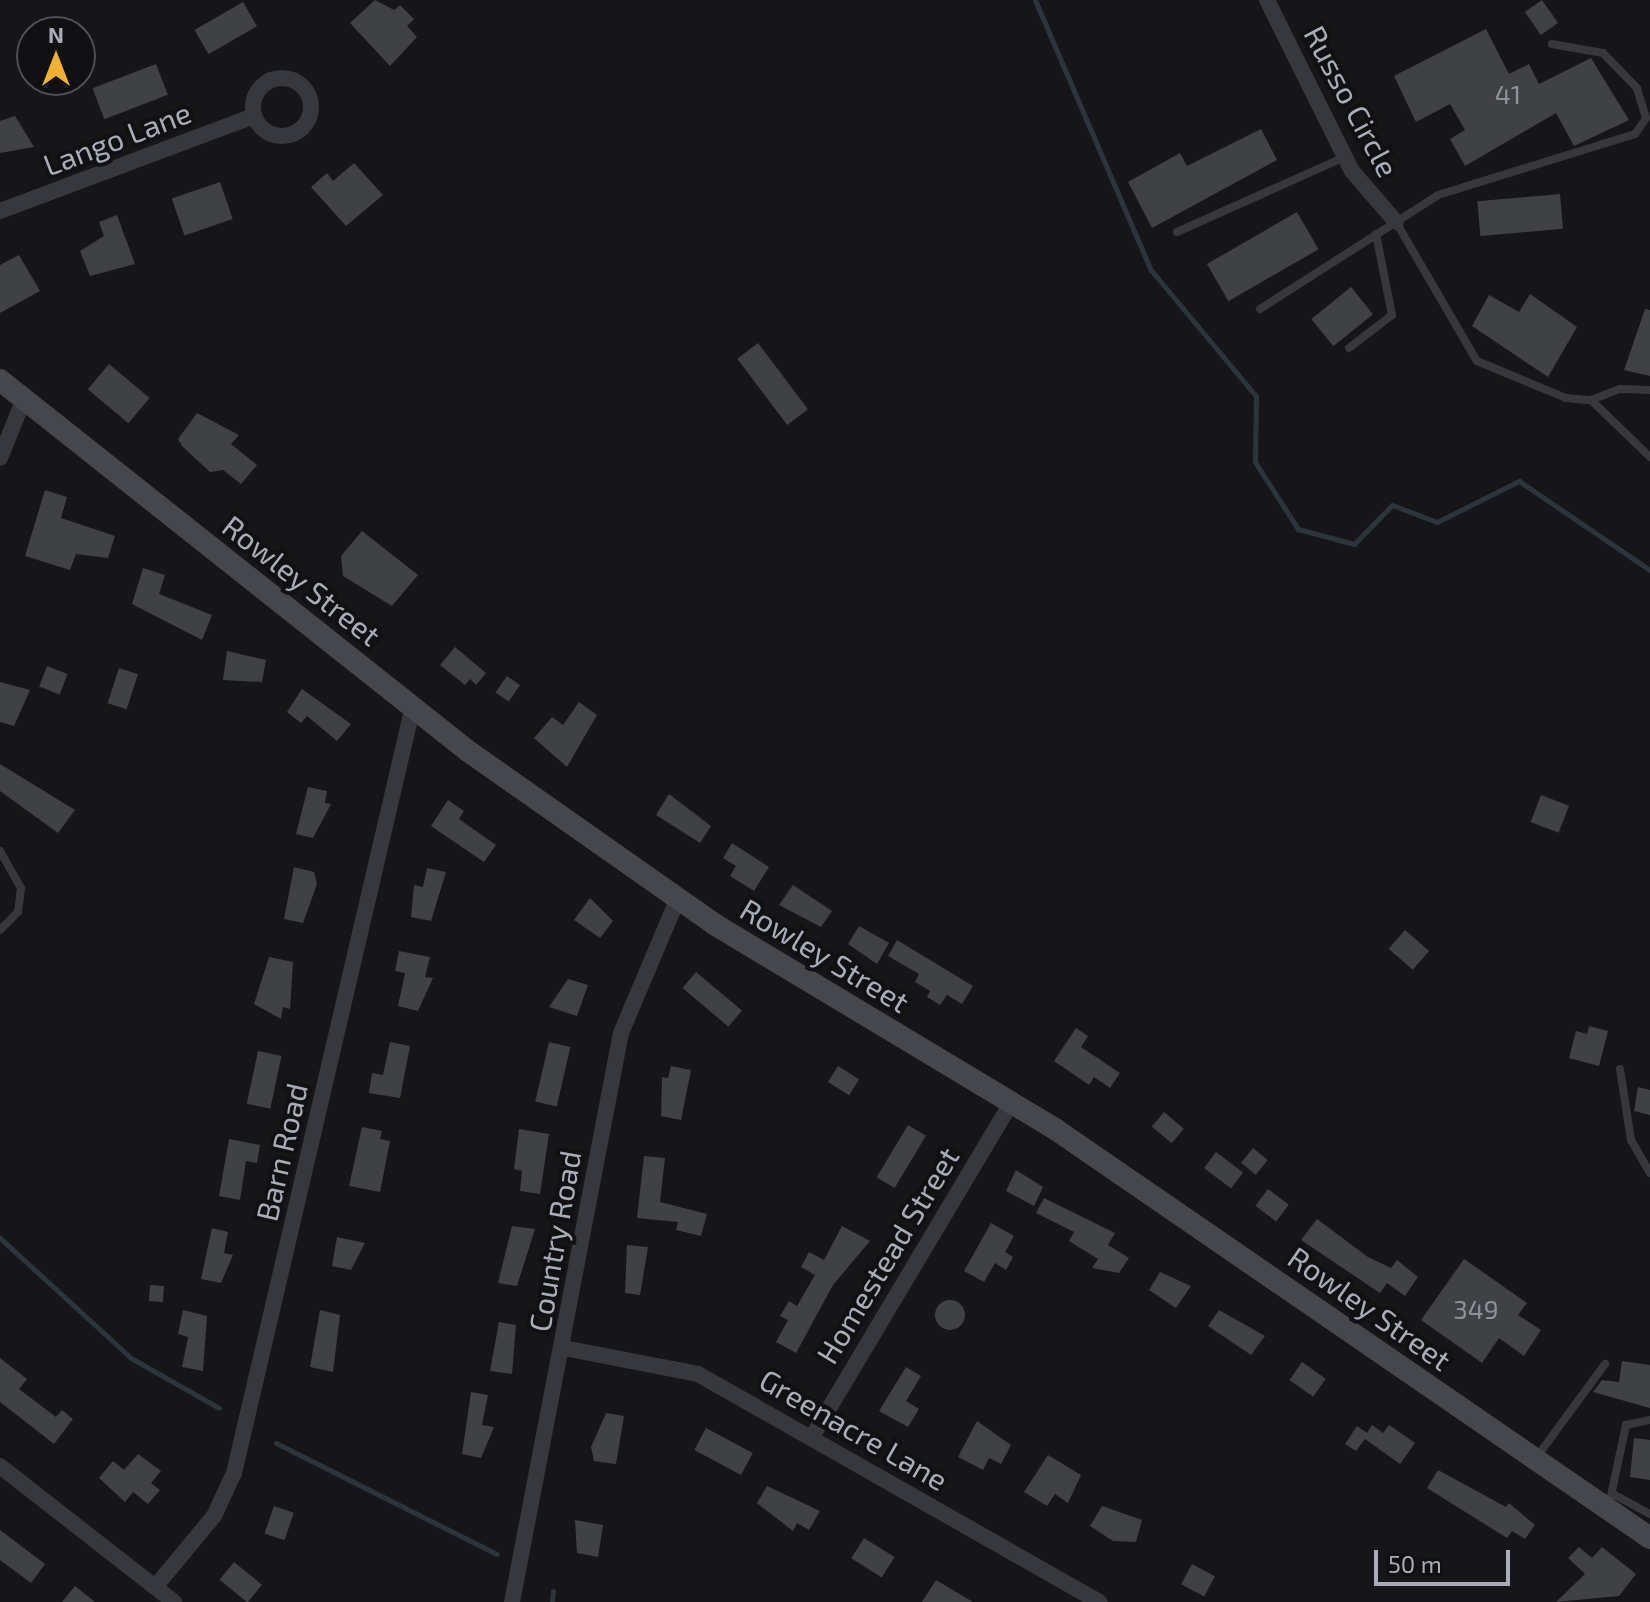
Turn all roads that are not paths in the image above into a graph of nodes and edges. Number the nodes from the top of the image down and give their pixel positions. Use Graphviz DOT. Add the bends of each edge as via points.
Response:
graph roads {
  1 [pos="1267,0"];
  2 [pos="1552,44"];
  3 [pos="254,116"];
  4 [pos="1345,157"];
  5 [pos="0,211"];
  6 [pos="1396,222"];
  7 [pos="1177,232"];
  8 [pos="1376,234"];
  9 [pos="1260,309"];
  10 [pos="1349,348"];
  11 [pos="0,380"];
  12 [pos="1650,390"];
  13 [pos="24,399"];
  14 [pos="1591,400"];
  15 [pos="1650,457"];
  16 [pos="0,458"];
  17 [pos="413,706"];
  18 [pos="0,851"];
  19 [pos="678,898"];
  20 [pos="0,930"];
  21 [pos="1620,1069"];
  22 [pos="1011,1103"];
  23 [pos="1650,1173"];
  24 [pos="564,1348"];
  25 [pos="1605,1364"];
  26 [pos="1650,1420"];
  27 [pos="812,1437"];
  28 [pos="1535,1459"];
  29 [pos="0,1466"];
  30 [pos="1610,1502"];
  31 [pos="1650,1514"];
  32 [pos="1650,1538"];
  33 [pos="155,1587"];
  34 [pos="174,1602"];
  35 [pos="512,1602"];
  36 [pos="1100,1602"];
  1 -- 4 [label="street, Russo Circle"];
  2 -- 6 [label="lane" via="1603,53 1637,88 1646,118 1635,134 1490,174"];
  3 -- 5 [label="street, Lango Lane"];
  4 -- 6 [label="street, Russo Circle" via="1367,195"];
  4 -- 7 [label="lane"];
  6 -- 8 [label="lane"];
  6 -- 14 [label="lane" via="1477,361 1566,398"];
  8 -- 9 [label="lane"];
  8 -- 10 [label="lane" via="1392,315"];
  11 -- 13 [label="street, Rowley Street"];
  12 -- 14 [label="lane" via="1620,389"];
  13 -- 16 [label="street"];
  13 -- 17 [label="street, Rowley Street"];
  14 -- 15 [label="lane"];
  17 -- 19 [label="street, Rowley Street"];
  17 -- 33 [label="street, Barn Road" via="234,1473 214,1516"];
  18 -- 20 [label="lane" via="21,888 18,912"];
  19 -- 22 [label="street, Rowley Street"];
  19 -- 24 [label="street, Country Road" via="621,1033"];
  21 -- 23 [label="lane" via="1631,1140"];
  22 -- 27 [label="street, Homestead Street"];
  22 -- 28 [label="street, Rowley Street"];
  24 -- 27 [label="street, Greenacre Lane" via="681,1368"];
  24 -- 35 [label="street, Country Road"];
  25 -- 28 [label="lane"];
  26 -- 30 [label="lane" via="1626,1425"];
  27 -- 36 [label="street, Greenacre Lane"];
  28 -- 30 [label="street, Rowley Street"];
  29 -- 33 [label="street"];
  30 -- 31 [label="lane"];
  30 -- 32 [label="street, Rowley Street"];
  33 -- 34 [label="street"];
}
